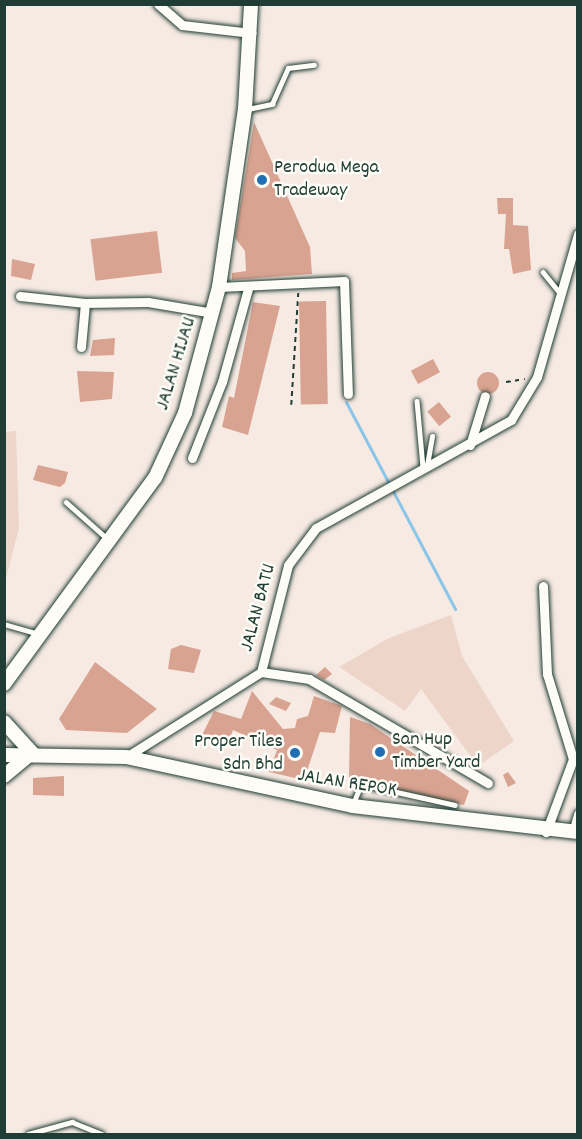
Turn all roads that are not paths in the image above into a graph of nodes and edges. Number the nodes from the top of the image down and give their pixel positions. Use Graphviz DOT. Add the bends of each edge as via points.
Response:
graph roads {
  1 [pos="158,4"];
  2 [pos="251,4"];
  3 [pos="252,33"];
  4 [pos="314,65"];
  5 [pos="245,109"];
  6 [pos="578,234"];
  7 [pos="543,272"];
  8 [pos="219,287"];
  9 [pos="248,289"];
  10 [pos="560,294"];
  11 [pos="20,296"];
  12 [pos="85,303"];
  13 [pos="213,313"];
  14 [pos="81,347"];
  15 [pos="348,394"];
  16 [pos="485,396"];
  17 [pos="417,401"];
  18 [pos="432,436"];
  19 [pos="470,445"];
  20 [pos="192,458"];
  21 [pos="425,469"];
  22 [pos="66,502"];
  23 [pos="111,541"];
  24 [pos="543,586"];
  25 [pos="4,624"];
  26 [pos="40,634"];
  27 [pos="261,672"];
  28 [pos="4,684"];
  29 [pos="4,722"];
  30 [pos="4,755"];
  31 [pos="32,755"];
  32 [pos="126,757"];
  33 [pos="4,776"];
  34 [pos="488,783"];
  35 [pos="353,806"];
  36 [pos="454,806"];
  37 [pos="578,814"];
  38 [pos="546,832"];
  39 [pos="575,832"];
  40 [pos="31,1134"];
  41 [pos="102,1134"];
  1 -- 3 [label="street" via="182,25"];
  2 -- 3 [label="main road, JALAN HIJAU"];
  3 -- 5 [label="main road, JALAN HIJAU"];
  4 -- 5 [label="lane" via="288,68 272,104"];
  5 -- 8 [label="main road, JALAN HIJAU"];
  6 -- 10 [label="street, JALAN BATU"];
  7 -- 10 [label="lane"];
  8 -- 9 [label="street"];
  8 -- 13 [label="main road, JALAN HIJAU"];
  9 -- 15 [label="street" via="338,279 349,288"];
  9 -- 20 [label="street" via="222,382"];
  10 -- 19 [label="street, JALAN BATU" via="537,377 511,420"];
  11 -- 12 [label="street"];
  12 -- 13 [label="street" via="148,302"];
  12 -- 14 [label="street"];
  13 -- 23 [label="main road, JALAN HIJAU" via="185,413 155,478"];
  16 -- 19 [label="street"];
  17 -- 21 [label="lane"];
  18 -- 21 [label="lane"];
  19 -- 21 [label="street, JALAN BATU"];
  21 -- 27 [label="street, JALAN BATU" via="301,542 280,589"];
  22 -- 23 [label="lane"];
  23 -- 26 [label="main road, JALAN HIJAU"];
  24 -- 38 [label="street" via="547,674 573,759"];
  25 -- 26 [label="lane"];
  26 -- 28 [label="main road, JALAN HIJAU"];
  27 -- 32 [label="street, JALAN BATU"];
  27 -- 34 [label="street" via="309,679"];
  29 -- 31 [label="main road"];
  30 -- 31 [label="main road, JALAN REPOK"];
  31 -- 32 [label="main road, JALAN REPOK"];
  31 -- 33 [label="main road"];
  32 -- 35 [label="main road, JALAN REPOK"];
  35 -- 36 [label="lane" via="361,784"];
  35 -- 38 [label="main road, JALAN REPOK"];
  37 -- 39 [label="street"];
  38 -- 39 [label="main road, JALAN REPOK"];
  40 -- 41 [label="lane" via="72,1122"];
}
